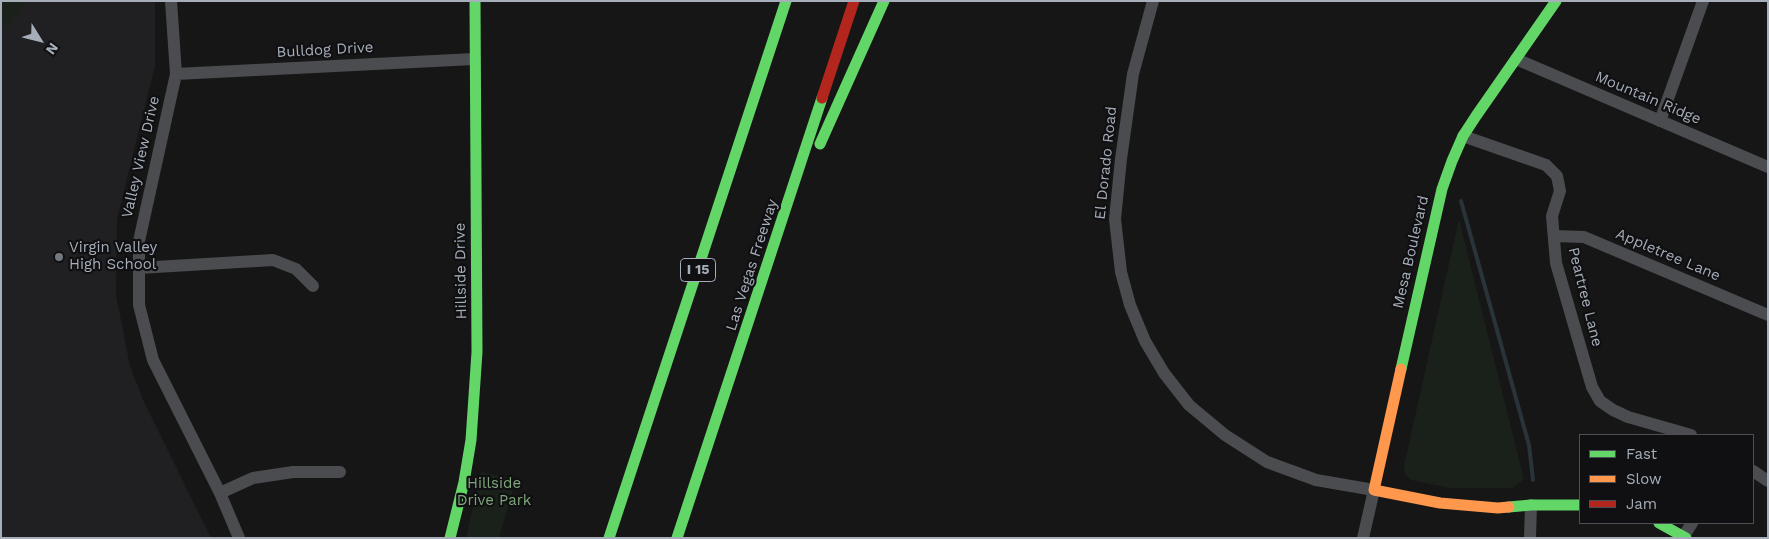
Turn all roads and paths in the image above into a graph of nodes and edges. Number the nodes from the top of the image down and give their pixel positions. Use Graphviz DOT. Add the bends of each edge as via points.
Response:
graph roads {
  1 [pos="171,1"];
  2 [pos="474,1"];
  3 [pos="786,1"];
  4 [pos="854,1"];
  5 [pos="884,1"];
  6 [pos="1153,1"];
  7 [pos="1556,1"];
  8 [pos="1704,1"];
  9 [pos="474,59"];
  10 [pos="1516,59"];
  11 [pos="176,74"];
  12 [pos="1660,121"];
  13 [pos="1463,136"];
  14 [pos="1767,164"];
  15 [pos="1554,236"];
  16 [pos="776,239"];
  17 [pos="139,268"];
  18 [pos="313,286"];
  19 [pos="1768,315"];
  20 [pos="1688,434"];
  21 [pos="340,472"];
  22 [pos="1754,472"];
  23 [pos="1768,481"];
  24 [pos="1374,490"];
  25 [pos="220,493"];
  26 [pos="1531,505"];
  27 [pos="1579,505"];
  28 [pos="1662,524"];
  29 [pos="1692,524"];
  30 [pos="1685,537"];
  31 [pos="239,538"];
  32 [pos="450,538"];
  33 [pos="609,538"];
  34 [pos="677,538"];
  35 [pos="1363,538"];
  36 [pos="1530,538"];
  1 -- 11 [label="street, Valley View Drive"];
  2 -- 9 [label="main road, Hillside Drive"];
  3 -- 33 [label="main road, I 15"];
  4 -- 16 [label="main road, Las Vegas Freeway"];
  5 -- 16 [label="main road"];
  6 -- 24 [label="street, El Dorado Road" via="1133,74 1114,219 1120,272 1144,340 1189,405 1225,435 1267,462 1316,480"];
  7 -- 10 [label="main road, Mesa Boulevard"];
  8 -- 12 [label="street"];
  9 -- 11 [label="street, Bulldog Drive"];
  9 -- 32 [label="main road, Hillside Drive" via="477,352 471,440"];
  10 -- 12 [label="street, Mountain Ridge"];
  10 -- 13 [label="main road, Mesa Boulevard"];
  11 -- 17 [label="street, Valley View Drive" via="139,242"];
  12 -- 14 [label="street, Mountain Ridge"];
  13 -- 15 [label="street, Peartree Lane" via="1546,165 1557,176 1560,191 1552,216"];
  13 -- 24 [label="main road, Mesa Boulevard" via="1442,189"];
  15 -- 19 [label="street, Appletree Lane" via="1584,237"];
  15 -- 20 [label="street, Peartree Lane" via="1556,263 1592,387 1600,401 1628,416"];
  16 -- 34 [label="main road, Las Vegas Freeway"];
  17 -- 18 [label="street" via="273,260 296,269"];
  17 -- 25 [label="street, Valley View Drive" via="139,305 153,360"];
  21 -- 25 [label="street" via="293,472 253,478"];
  22 -- 23 [label="street"];
  24 -- 26 [label="main road" via="1440,503 1498,508"];
  24 -- 35 [label="street, Mesa Boulevard"];
  25 -- 31 [label="street, Valley View Drive"];
  26 -- 27 [label="main road"];
  26 -- 36 [label="street"];
  28 -- 30 [label="main road"];
  29 -- 30 [label="street"];
}
